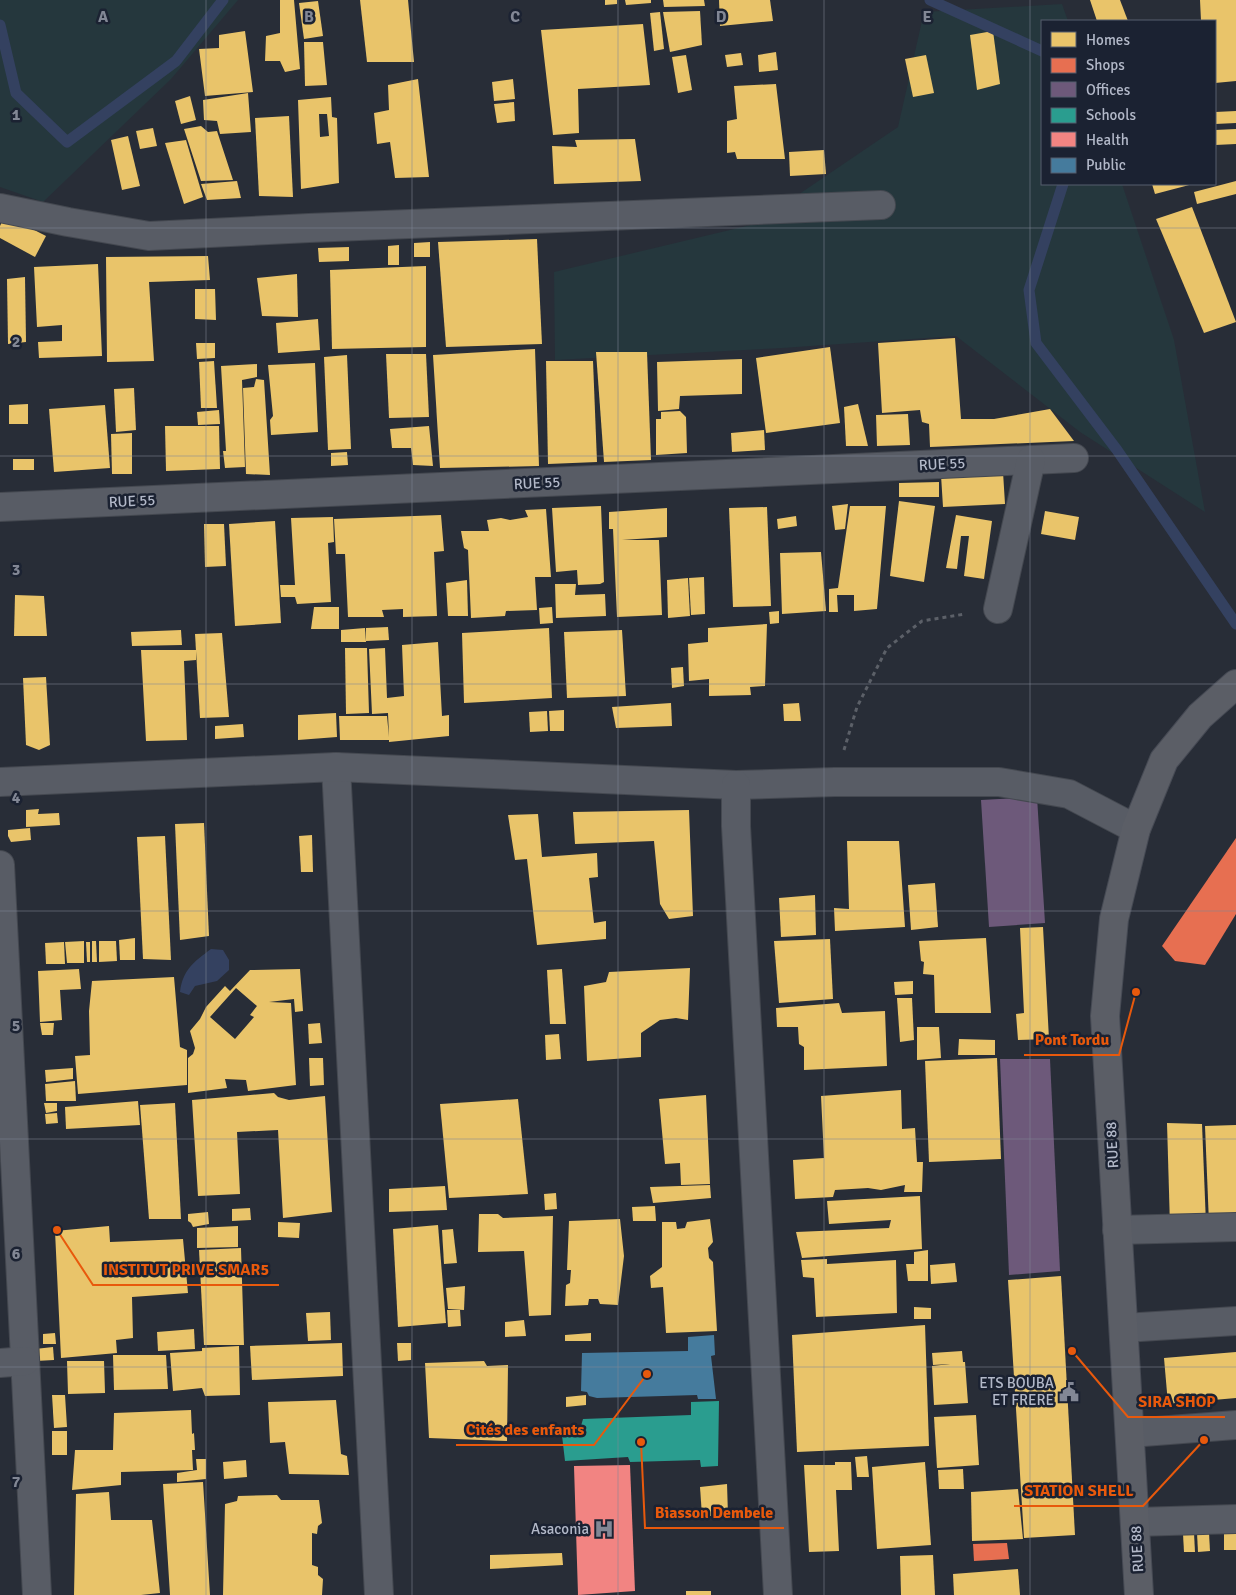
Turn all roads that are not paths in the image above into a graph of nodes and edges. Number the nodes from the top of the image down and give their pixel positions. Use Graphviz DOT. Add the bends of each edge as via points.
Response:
graph roads {
  1 [pos="881,205"];
  2 [pos="0,208"];
  3 [pos="1074,458"];
  4 [pos="1031,460"];
  5 [pos="0,507"];
  6 [pos="998,609"];
  7 [pos="1236,684"];
  8 [pos="336,767"];
  9 [pos="0,782"];
  10 [pos="736,785"];
  11 [pos="1136,828"];
  12 [pos="0,865"];
  13 [pos="1236,1227"];
  14 [pos="1117,1230"];
  15 [pos="1236,1321"];
  16 [pos="1124,1328"];
  17 [pos="13,1362"];
  18 [pos="1236,1425"];
  19 [pos="1130,1433"];
  20 [pos="1236,1519"];
  21 [pos="1136,1522"];
  22 [pos="38,1595"];
  23 [pos="379,1595"];
  24 [pos="778,1595"];
  25 [pos="1139,1595"];
  1 -- 2 [label="street" via="149,236"];
  3 -- 4 [label="street, RUE 55"];
  4 -- 5 [label="street, RUE 55"];
  4 -- 6 [label="street"];
  7 -- 11 [label="main road, RUE 88" via="1200,716 1164,760"];
  8 -- 9 [label="street"];
  8 -- 10 [label="street"];
  8 -- 23 [label="street"];
  10 -- 11 [label="street" via="999,782 1069,794"];
  10 -- 24 [label="street"];
  11 -- 14 [label="main road, RUE 88" via="1114,918 1105,1016"];
  12 -- 17 [label="street"];
  13 -- 14 [label="street"];
  14 -- 16 [label="main road, RUE 88"];
  15 -- 16 [label="street"];
  16 -- 19 [label="main road, RUE 88"];
  17 -- 22 [label="street"];
  18 -- 19 [label="street"];
  19 -- 21 [label="main road, RUE 88"];
  20 -- 21 [label="street"];
  21 -- 25 [label="main road, RUE 88"];
}
